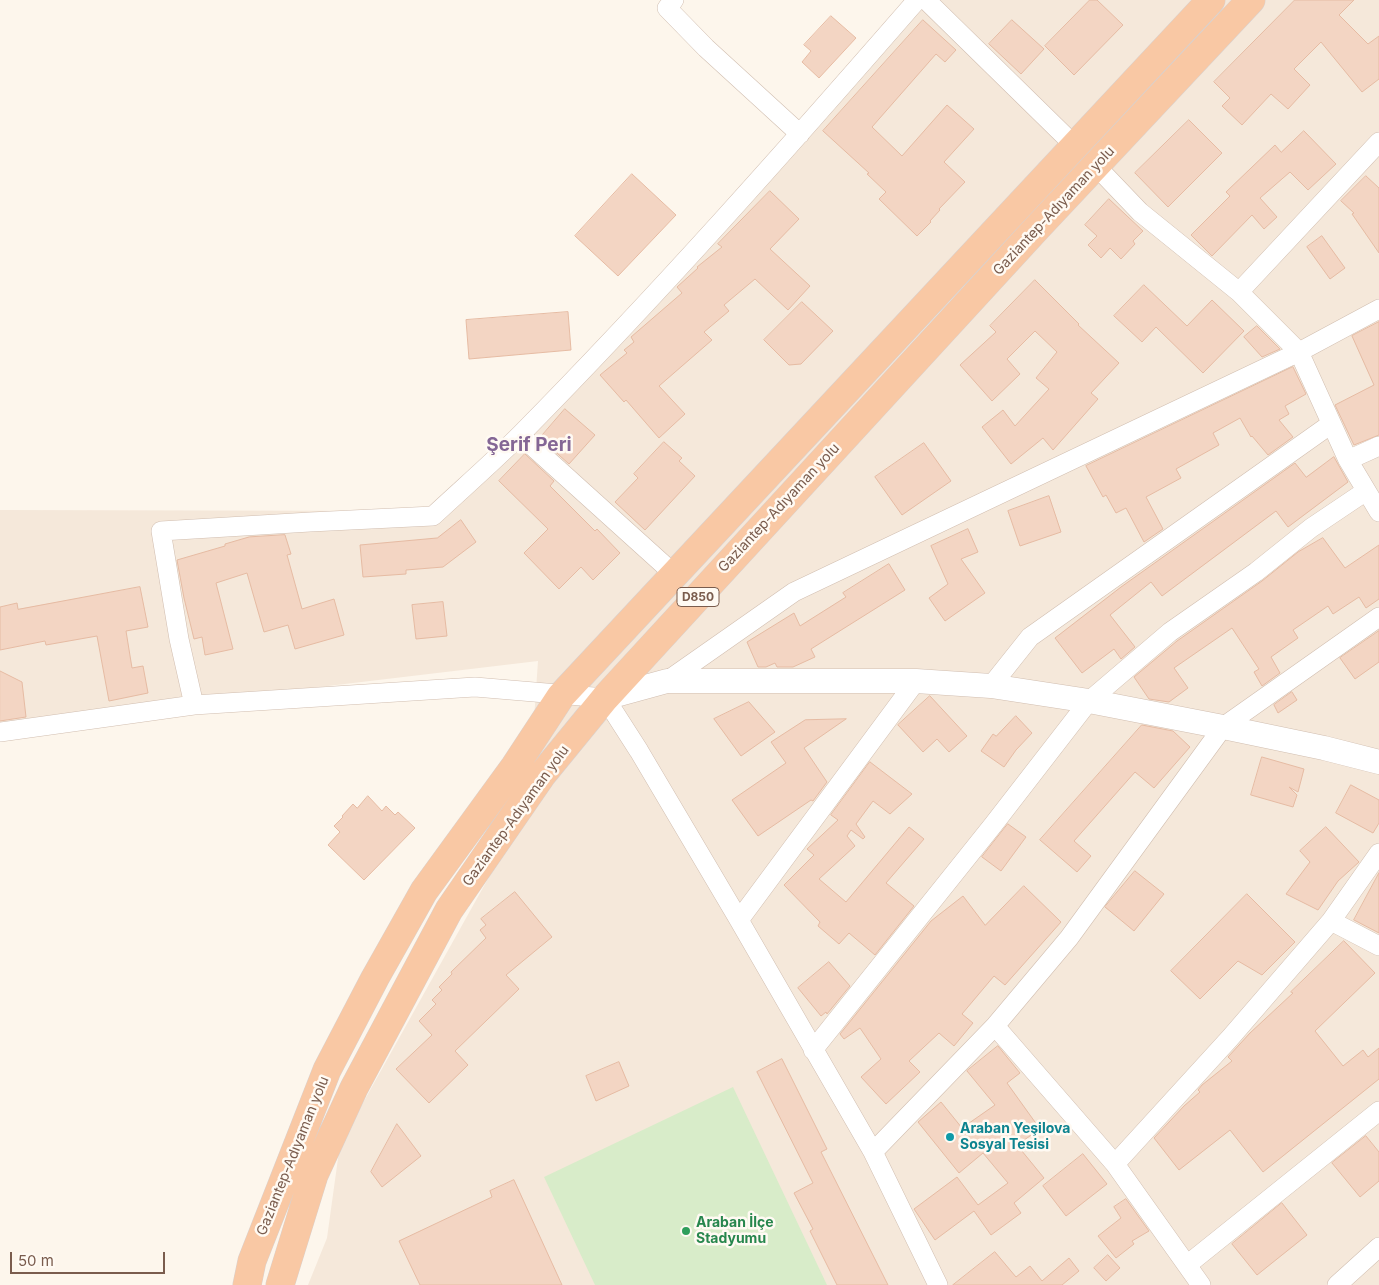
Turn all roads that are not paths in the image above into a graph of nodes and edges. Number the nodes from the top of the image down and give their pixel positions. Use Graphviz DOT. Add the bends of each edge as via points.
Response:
graph roads {
  1 [pos="917,0"];
  2 [pos="926,0"];
  3 [pos="1211,0"];
  4 [pos="1251,0"];
  5 [pos="667,3"];
  6 [pos="800,134"];
  7 [pos="1379,142"];
  8 [pos="1074,145"];
  9 [pos="1096,166"];
  10 [pos="1239,292"];
  11 [pos="1379,309"];
  12 [pos="1299,352"];
  13 [pos="1331,424"];
  14 [pos="520,435"];
  15 [pos="1379,446"];
  16 [pos="1348,460"];
  17 [pos="1366,491"];
  18 [pos="1379,512"];
  19 [pos="674,574"];
  20 [pos="1379,616"];
  21 [pos="667,681"];
  22 [pos="916,681"];
  23 [pos="991,686"];
  24 [pos="561,696"];
  25 [pos="605,698"];
  26 [pos="1089,700"];
  27 [pos="194,705"];
  28 [pos="1223,727"];
  29 [pos="0,732"];
  30 [pos="1379,762"];
  31 [pos="1379,853"];
  32 [pos="739,920"];
  33 [pos="1331,921"];
  34 [pos="1379,946"];
  35 [pos="995,1026"];
  36 [pos="813,1050"];
  37 [pos="1379,1110"];
  38 [pos="873,1152"];
  39 [pos="1115,1164"];
  40 [pos="1379,1247"];
  41 [pos="1188,1265"];
  42 [pos="247,1285"];
  43 [pos="280,1285"];
  44 [pos="938,1285"];
  45 [pos="1201,1285"];
  46 [pos="1337,1285"];
  1 -- 6 [label="street"];
  2 -- 8 [label="street"];
  3 -- 8 [label="highway, Gaziantep-Adıyaman yolu / D850"];
  4 -- 9 [label="highway, Gaziantep-Adıyaman yolu / D850"];
  5 -- 6 [label="street" via="706,48"];
  6 -- 14 [label="street"];
  7 -- 10 [label="street"];
  8 -- 19 [label="highway, Gaziantep-Adıyaman yolu / D850"];
  9 -- 10 [label="street" via="1140,212"];
  9 -- 25 [label="highway, Gaziantep-Adıyaman yolu / D850"];
  10 -- 12 [label="street"];
  11 -- 12 [label="street"];
  12 -- 13 [label="street"];
  12 -- 21 [label="street" via="794,592"];
  13 -- 16 [label="street"];
  13 -- 23 [label="street" via="1030,637"];
  14 -- 19 [label="street"];
  14 -- 27 [label="street" via="433,516 161,531"];
  15 -- 16 [label="street"];
  16 -- 17 [label="street"];
  17 -- 18 [label="street"];
  17 -- 26 [label="street" via="1170,632"];
  19 -- 24 [label="highway, Gaziantep-Adıyaman yolu / D850"];
  20 -- 28 [label="street"];
  21 -- 22 [label="street"];
  21 -- 25 [label="street"];
  22 -- 23 [label="street"];
  22 -- 32 [label="street"];
  23 -- 26 [label="street"];
  24 -- 25 [label="street"];
  24 -- 27 [label="street" via="475,687"];
  24 -- 42 [label="highway, Gaziantep-Adıyaman yolu / D850" via="515,766 424,891 375,978 327,1070 252,1261"];
  25 -- 32 [label="street"];
  25 -- 43 [label="highway, Gaziantep-Adıyaman yolu / D850" via="542,775 449,910 350,1096 314,1175"];
  26 -- 28 [label="street"];
  26 -- 36 [label="street" via="994,825"];
  27 -- 29 [label="street"];
  28 -- 30 [label="street"];
  28 -- 35 [label="street" via="1069,938"];
  31 -- 33 [label="street"];
  32 -- 36 [label="street"];
  33 -- 34 [label="street"];
  33 -- 39 [label="street"];
  35 -- 38 [label="street"];
  35 -- 39 [label="street"];
  36 -- 38 [label="street"];
  37 -- 41 [label="street"];
  38 -- 44 [label="street"];
  39 -- 41 [label="street"];
  40 -- 46 [label="street"];
  41 -- 45 [label="street"];
}
